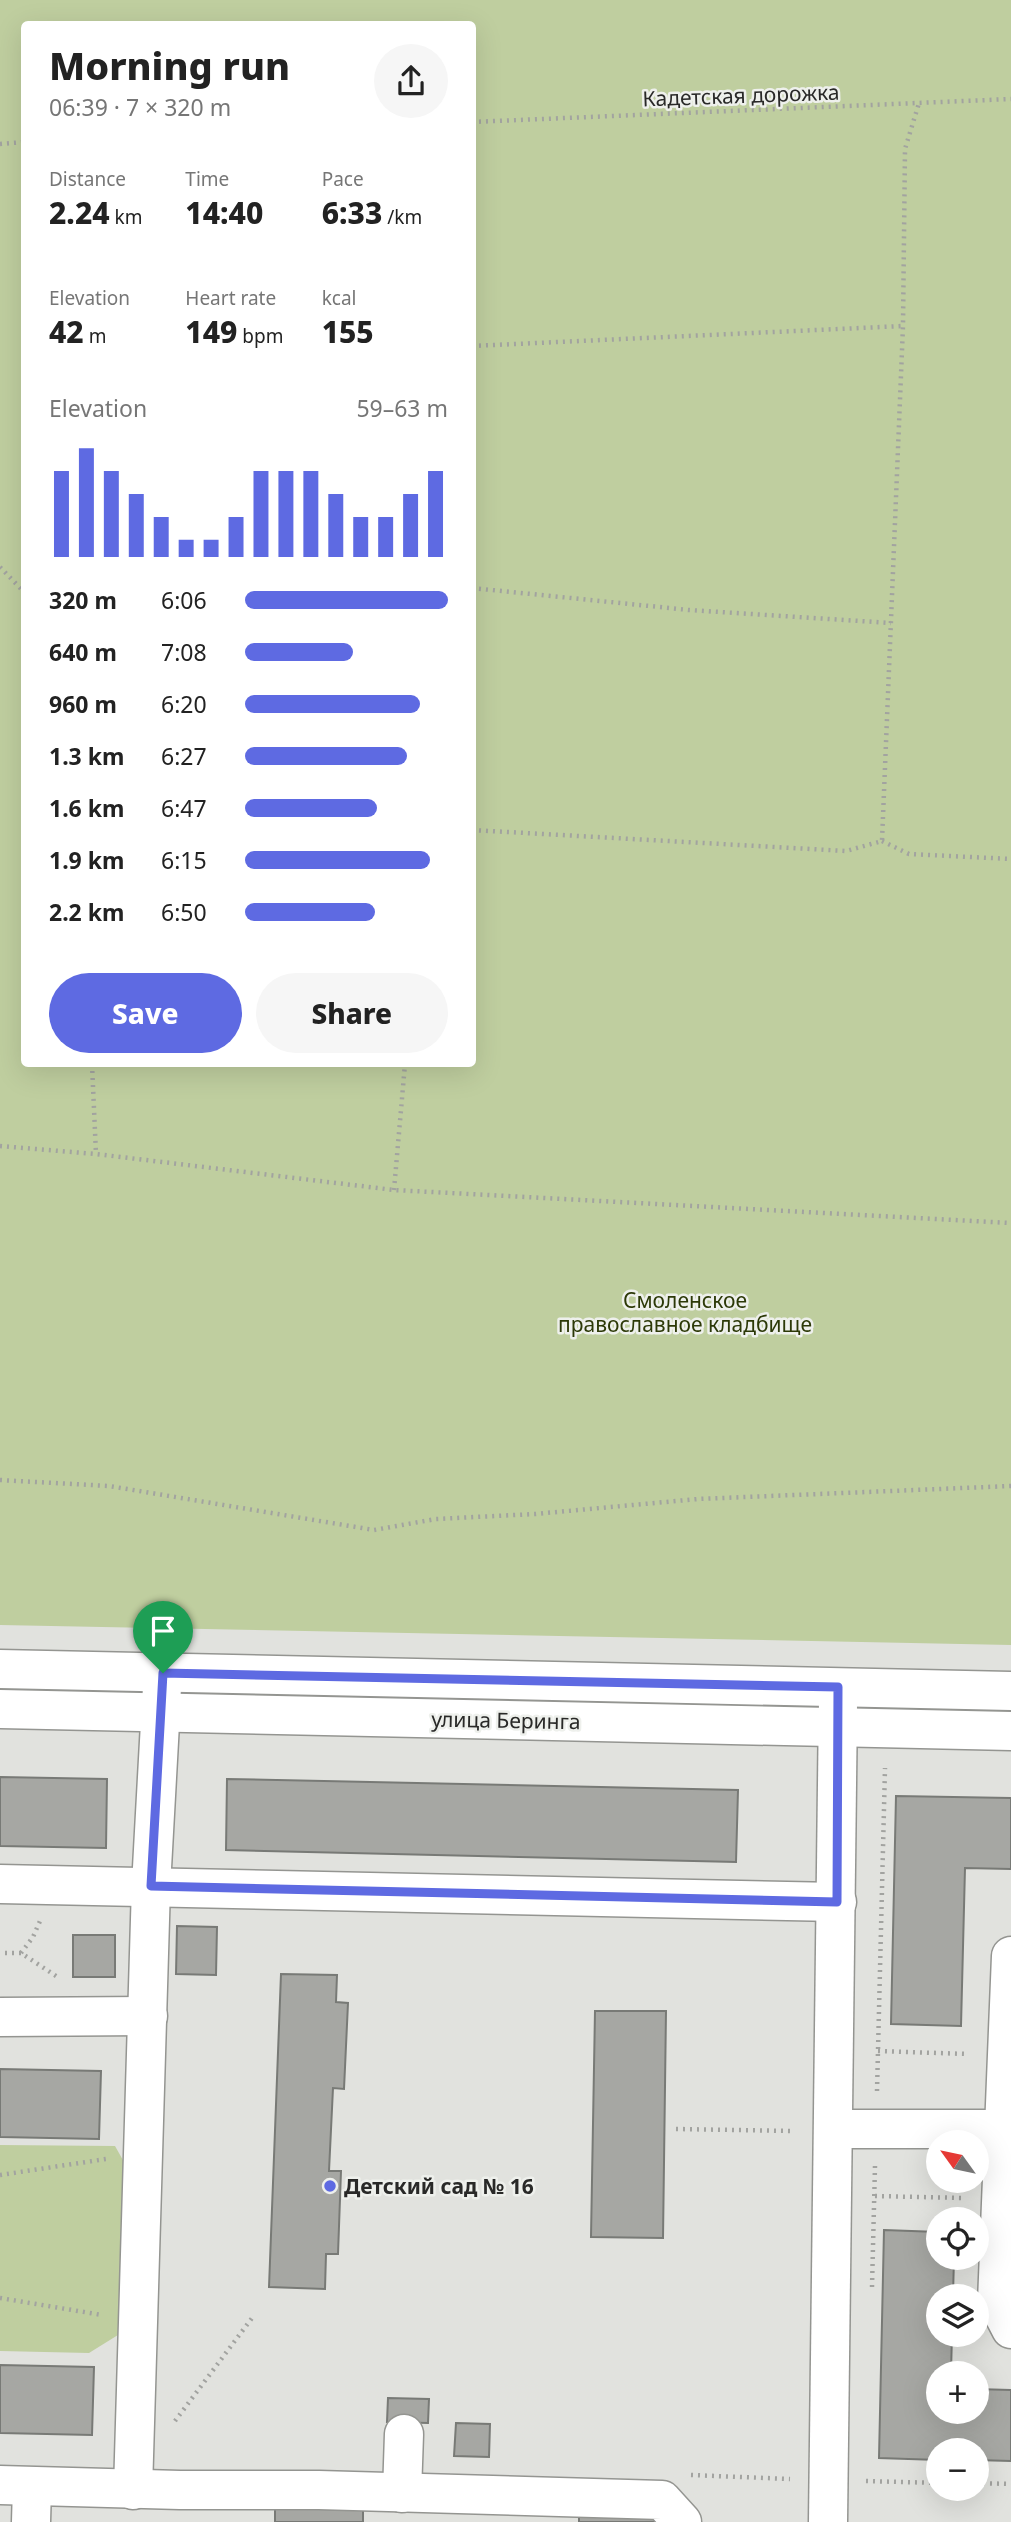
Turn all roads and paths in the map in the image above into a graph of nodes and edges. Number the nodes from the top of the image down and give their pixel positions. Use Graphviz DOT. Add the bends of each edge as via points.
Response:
graph roads {
  1 [pos="1011,99"];
  2 [pos="919,103"];
  3 [pos="476,122"];
  4 [pos="21,142"];
  5 [pos="0,144"];
  6 [pos="903,326"];
  7 [pos="476,346"];
  8 [pos="0,568"];
  9 [pos="476,588"];
  10 [pos="21,589"];
  11 [pos="891,623"];
  12 [pos="476,830"];
  13 [pos="882,841"];
  14 [pos="1011,859"];
  15 [pos="92,1067"];
  16 [pos="405,1067"];
  17 [pos="0,1146"];
  18 [pos="96,1154"];
  19 [pos="394,1190"];
  20 [pos="1011,1223"];
  21 [pos="0,1480"];
  22 [pos="1011,1486"];
  23 [pos="0,1669"];
  24 [pos="163,1673"];
  25 [pos="838,1687"];
  26 [pos="1011,1691"];
  27 [pos="0,1709"];
  28 [pos="161,1712"];
  29 [pos="838,1727"];
  30 [pos="1011,1731"];
  31 [pos="0,1884"];
  32 [pos="151,1886"];
  33 [pos="837,1902"];
  34 [pos="1011,1956"];
  35 [pos="148,2015"];
  36 [pos="0,2017"];
  37 [pos="878,2051"];
  38 [pos="1005,2054"];
  39 [pos="676,2129"];
  40 [pos="834,2129"];
  41 [pos="1002,2129"];
  42 [pos="144,2153"];
  43 [pos="0,2175"];
  44 [pos="874,2196"];
  45 [pos="1000,2199"];
  46 [pos="0,2298"];
  47 [pos="252,2318"];
  48 [pos="138,2320"];
  49 [pos="1011,2329"];
  50 [pos="134,2432"];
  51 [pos="404,2434"];
  52 [pos="829,2481"];
  53 [pos="926,2483"];
  54 [pos="989,2483"];
  55 [pos="1011,2484"];
  56 [pos="133,2490"];
  57 [pos="402,2493"];
  58 [pos="21,2498"];
  59 [pos="682,2522"];
  60 [pos="828,2522"];
  1 -- 2 [label="path, Кадетская дорожка"];
  2 -- 3 [label="path, Кадетская дорожка"];
  2 -- 6 [label="path" via="905,149"];
  4 -- 5 [label="path"];
  6 -- 7 [label="path"];
  6 -- 11 [label="path"];
  8 -- 10 [label="path"];
  9 -- 11 [label="path" via="689,610"];
  11 -- 13 [label="path"];
  12 -- 13 [label="path" via="846,851"];
  13 -- 14 [label="path" via="909,854"];
  15 -- 18 [label="path"];
  16 -- 19 [label="path"];
  17 -- 18 [label="path"];
  18 -- 19 [label="path"];
  19 -- 20 [label="path"];
  21 -- 22 [label="path" via="108,1486 374,1530 436,1518 698,1499"];
  23 -- 24 [label="street, улица Беринга"];
  24 -- 25 [label="street, улица Беринга"];
  24 -- 28 [label="street"];
  25 -- 26 [label="street, улица Беринга"];
  25 -- 29 [label="street"];
  27 -- 28 [label="street, улица Беринга"];
  28 -- 29 [label="street, улица Беринга"];
  28 -- 32 [label="street"];
  29 -- 30 [label="street, улица Беринга"];
  29 -- 33 [label="street"];
  31 -- 32 [label="street"];
  32 -- 33 [label="street"];
  32 -- 35 [label="street"];
  33 -- 40 [label="street"];
  34 -- 38 [label="street"];
  35 -- 36 [label="street"];
  35 -- 42 [label="street"];
  37 -- 38 [label="path"];
  38 -- 41 [label="street"];
  39 -- 40 [label="path"];
  40 -- 41 [label="street"];
  40 -- 52 [label="street"];
  41 -- 45 [label="street"];
  42 -- 43 [label="path"];
  42 -- 48 [label="street"];
  44 -- 45 [label="path"];
  45 -- 49 [label="street" via="997,2302"];
  46 -- 48 [label="path"];
  47 -- 50 [label="path" via="166,2433"];
  48 -- 50 [label="street"];
  50 -- 56 [label="street"];
  51 -- 57 [label="street"];
  52 -- 53 [label="path"];
  52 -- 60 [label="street"];
  54 -- 55 [label="path"];
  56 -- 57 [label="street"];
  56 -- 58 [label="street"];
  57 -- 59 [label="street" via="662,2500"];
}
